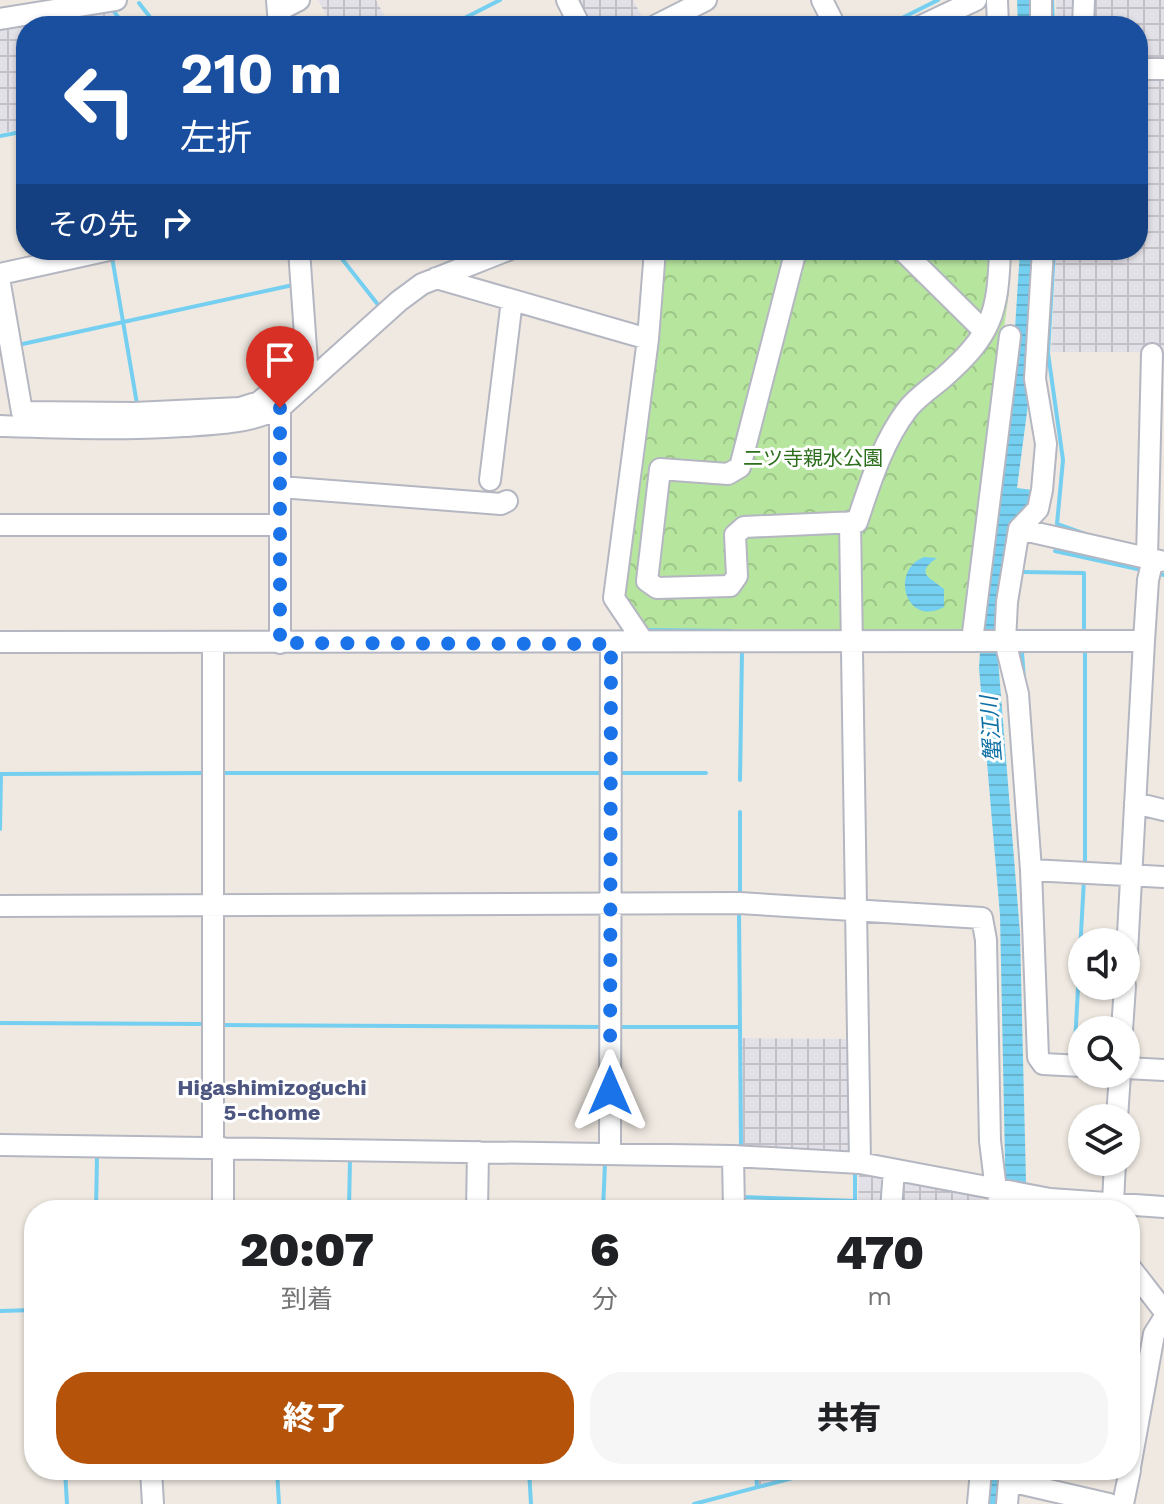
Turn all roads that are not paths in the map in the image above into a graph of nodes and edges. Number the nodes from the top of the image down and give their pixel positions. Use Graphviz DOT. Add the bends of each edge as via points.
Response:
graph roads {
  1 [pos="116,0"];
  2 [pos="299,0"];
  3 [pos="706,0"];
  4 [pos="976,0"];
  5 [pos="278,12"];
  6 [pos="18,16"];
  7 [pos="675,16"];
  8 [pos="942,16"];
  9 [pos="64,260"];
  10 [pos="300,260"];
  11 [pos="482,260"];
  12 [pos="654,260"];
  13 [pos="793,260"];
  14 [pos="912,260"];
  15 [pos="1000,260"];
  16 [pos="1042,260"];
  17 [pos="0,274"];
  18 [pos="436,278"];
  19 [pos="0,284"];
  20 [pos="512,300"];
  21 [pos="984,331"];
  22 [pos="1010,336"];
  23 [pos="648,339"];
  24 [pos="1152,354"];
  25 [pos="280,408"];
  26 [pos="0,426"];
  27 [pos="1157,440"];
  28 [pos="490,480"];
  29 [pos="280,487"];
  30 [pos="507,501"];
  31 [pos="850,522"];
  32 [pos="0,525"];
  33 [pos="280,525"];
  34 [pos="1019,529"];
  35 [pos="1154,569"];
  36 [pos="1151,632"];
  37 [pos="643,641"];
  38 [pos="851,641"];
  39 [pos="972,641"];
  40 [pos="1005,641"];
  41 [pos="0,642"];
  42 [pos="213,643"];
  43 [pos="280,643"];
  44 [pos="611,644"];
  45 [pos="1135,803"];
  46 [pos="1164,810"];
  47 [pos="1031,870"];
  48 [pos="1132,875"];
  49 [pos="1164,877"];
  50 [pos="611,904"];
  51 [pos="212,905"];
  52 [pos="0,906"];
  53 [pos="855,910"];
  54 [pos="1129,928"];
  55 [pos="1068,1065"];
  56 [pos="1140,1069"];
  57 [pos="1164,1070"];
  58 [pos="0,1145"];
  59 [pos="218,1148"];
  60 [pos="478,1152"];
  61 [pos="610,1154"];
  62 [pos="733,1156"];
  63 [pos="860,1163"];
  64 [pos="894,1170"];
  65 [pos="1114,1176"];
  66 [pos="1001,1197"];
  67 [pos="222,1200"];
  68 [pos="477,1200"];
  69 [pos="734,1200"];
  70 [pos="892,1200"];
  71 [pos="1032,1200"];
  72 [pos="1113,1200"];
  73 [pos="1140,1205"];
  74 [pos="1164,1207"];
  75 [pos="1140,1280"];
  76 [pos="1164,1311"];
  77 [pos="1164,1318"];
  78 [pos="1140,1413"];
  79 [pos="152,1480"];
  80 [pos="980,1480"];
  81 [pos="1010,1480"];
  82 [pos="1024,1480"];
  83 [pos="1128,1480"];
  84 [pos="153,1504"];
  85 [pos="978,1504"];
  86 [pos="1007,1504"];
  87 [pos="1109,1504"];
  88 [pos="1123,1504"];
  1 -- 6 [label="street"];
  2 -- 5 [label="street"];
  3 -- 7 [label="street"];
  4 -- 8 [label="street"];
  9 -- 17 [label="street"];
  10 -- 19 [label="street" via="307,363 259,402 240,408 22,412"];
  11 -- 18 [label="street"];
  12 -- 23 [label="street"];
  13 -- 31 [label="street" via="740,467 728,474 660,469 647,581 657,588 730,586 737,576 735,535 744,527"];
  14 -- 21 [label="street"];
  15 -- 21 [label="street" via="996,308"];
  16 -- 34 [label="street" via="1035,379 1046,444 1038,509"];
  18 -- 20 [label="street"];
  18 -- 25 [label="street" via="399,301"];
  20 -- 23 [label="street"];
  20 -- 28 [label="street"];
  21 -- 31 [label="street" via="961,362 907,409 880,458 857,522"];
  22 -- 39 [label="street"];
  23 -- 37 [label="street" via="614,598"];
  24 -- 27 [label="street"];
  25 -- 26 [label="street" via="242,422 117,430"];
  25 -- 29 [label="street"];
  27 -- 35 [label="street"];
  29 -- 30 [label="street"];
  29 -- 33 [label="street"];
  31 -- 38 [label="street"];
  32 -- 33 [label="street"];
  33 -- 43 [label="street"];
  34 -- 35 [label="street"];
  34 -- 40 [label="street"];
  35 -- 36 [label="street"];
  36 -- 40 [label="street"];
  36 -- 45 [label="street"];
  37 -- 38 [label="street"];
  37 -- 44 [label="street"];
  38 -- 39 [label="street"];
  38 -- 53 [label="street"];
  39 -- 40 [label="street"];
  40 -- 47 [label="street" via="1018,694"];
  41 -- 42 [label="street"];
  42 -- 43 [label="street"];
  42 -- 51 [label="street"];
  43 -- 44 [label="street"];
  44 -- 50 [label="street"];
  45 -- 46 [label="street"];
  45 -- 48 [label="street"];
  47 -- 48 [label="street"];
  47 -- 55 [label="street" via="1038,1057 1043,1064"];
  48 -- 49 [label="street"];
  48 -- 54 [label="street"];
  50 -- 51 [label="street"];
  50 -- 53 [label="street" via="739,903"];
  50 -- 61 [label="street"];
  51 -- 52 [label="street"];
  51 -- 59 [label="street"];
  53 -- 63 [label="street"];
  53 -- 66 [label="street" via="982,918 990,1141"];
  56 -- 57 [label="street"];
  58 -- 59 [label="street"];
  59 -- 60 [label="street"];
  59 -- 67 [label="street"];
  60 -- 61 [label="street"];
  60 -- 68 [label="street"];
  61 -- 62 [label="street"];
  62 -- 63 [label="street"];
  62 -- 69 [label="street"];
  63 -- 64 [label="street"];
  64 -- 66 [label="street"];
  64 -- 70 [label="street"];
  65 -- 72 [label="street"];
  66 -- 71 [label="street"];
  73 -- 74 [label="street"];
  75 -- 76 [label="street"];
  77 -- 78 [label="street" via="1154,1334"];
  79 -- 84 [label="street"];
  80 -- 85 [label="street"];
  81 -- 86 [label="street"];
  82 -- 87 [label="street"];
  83 -- 88 [label="street"];
}
